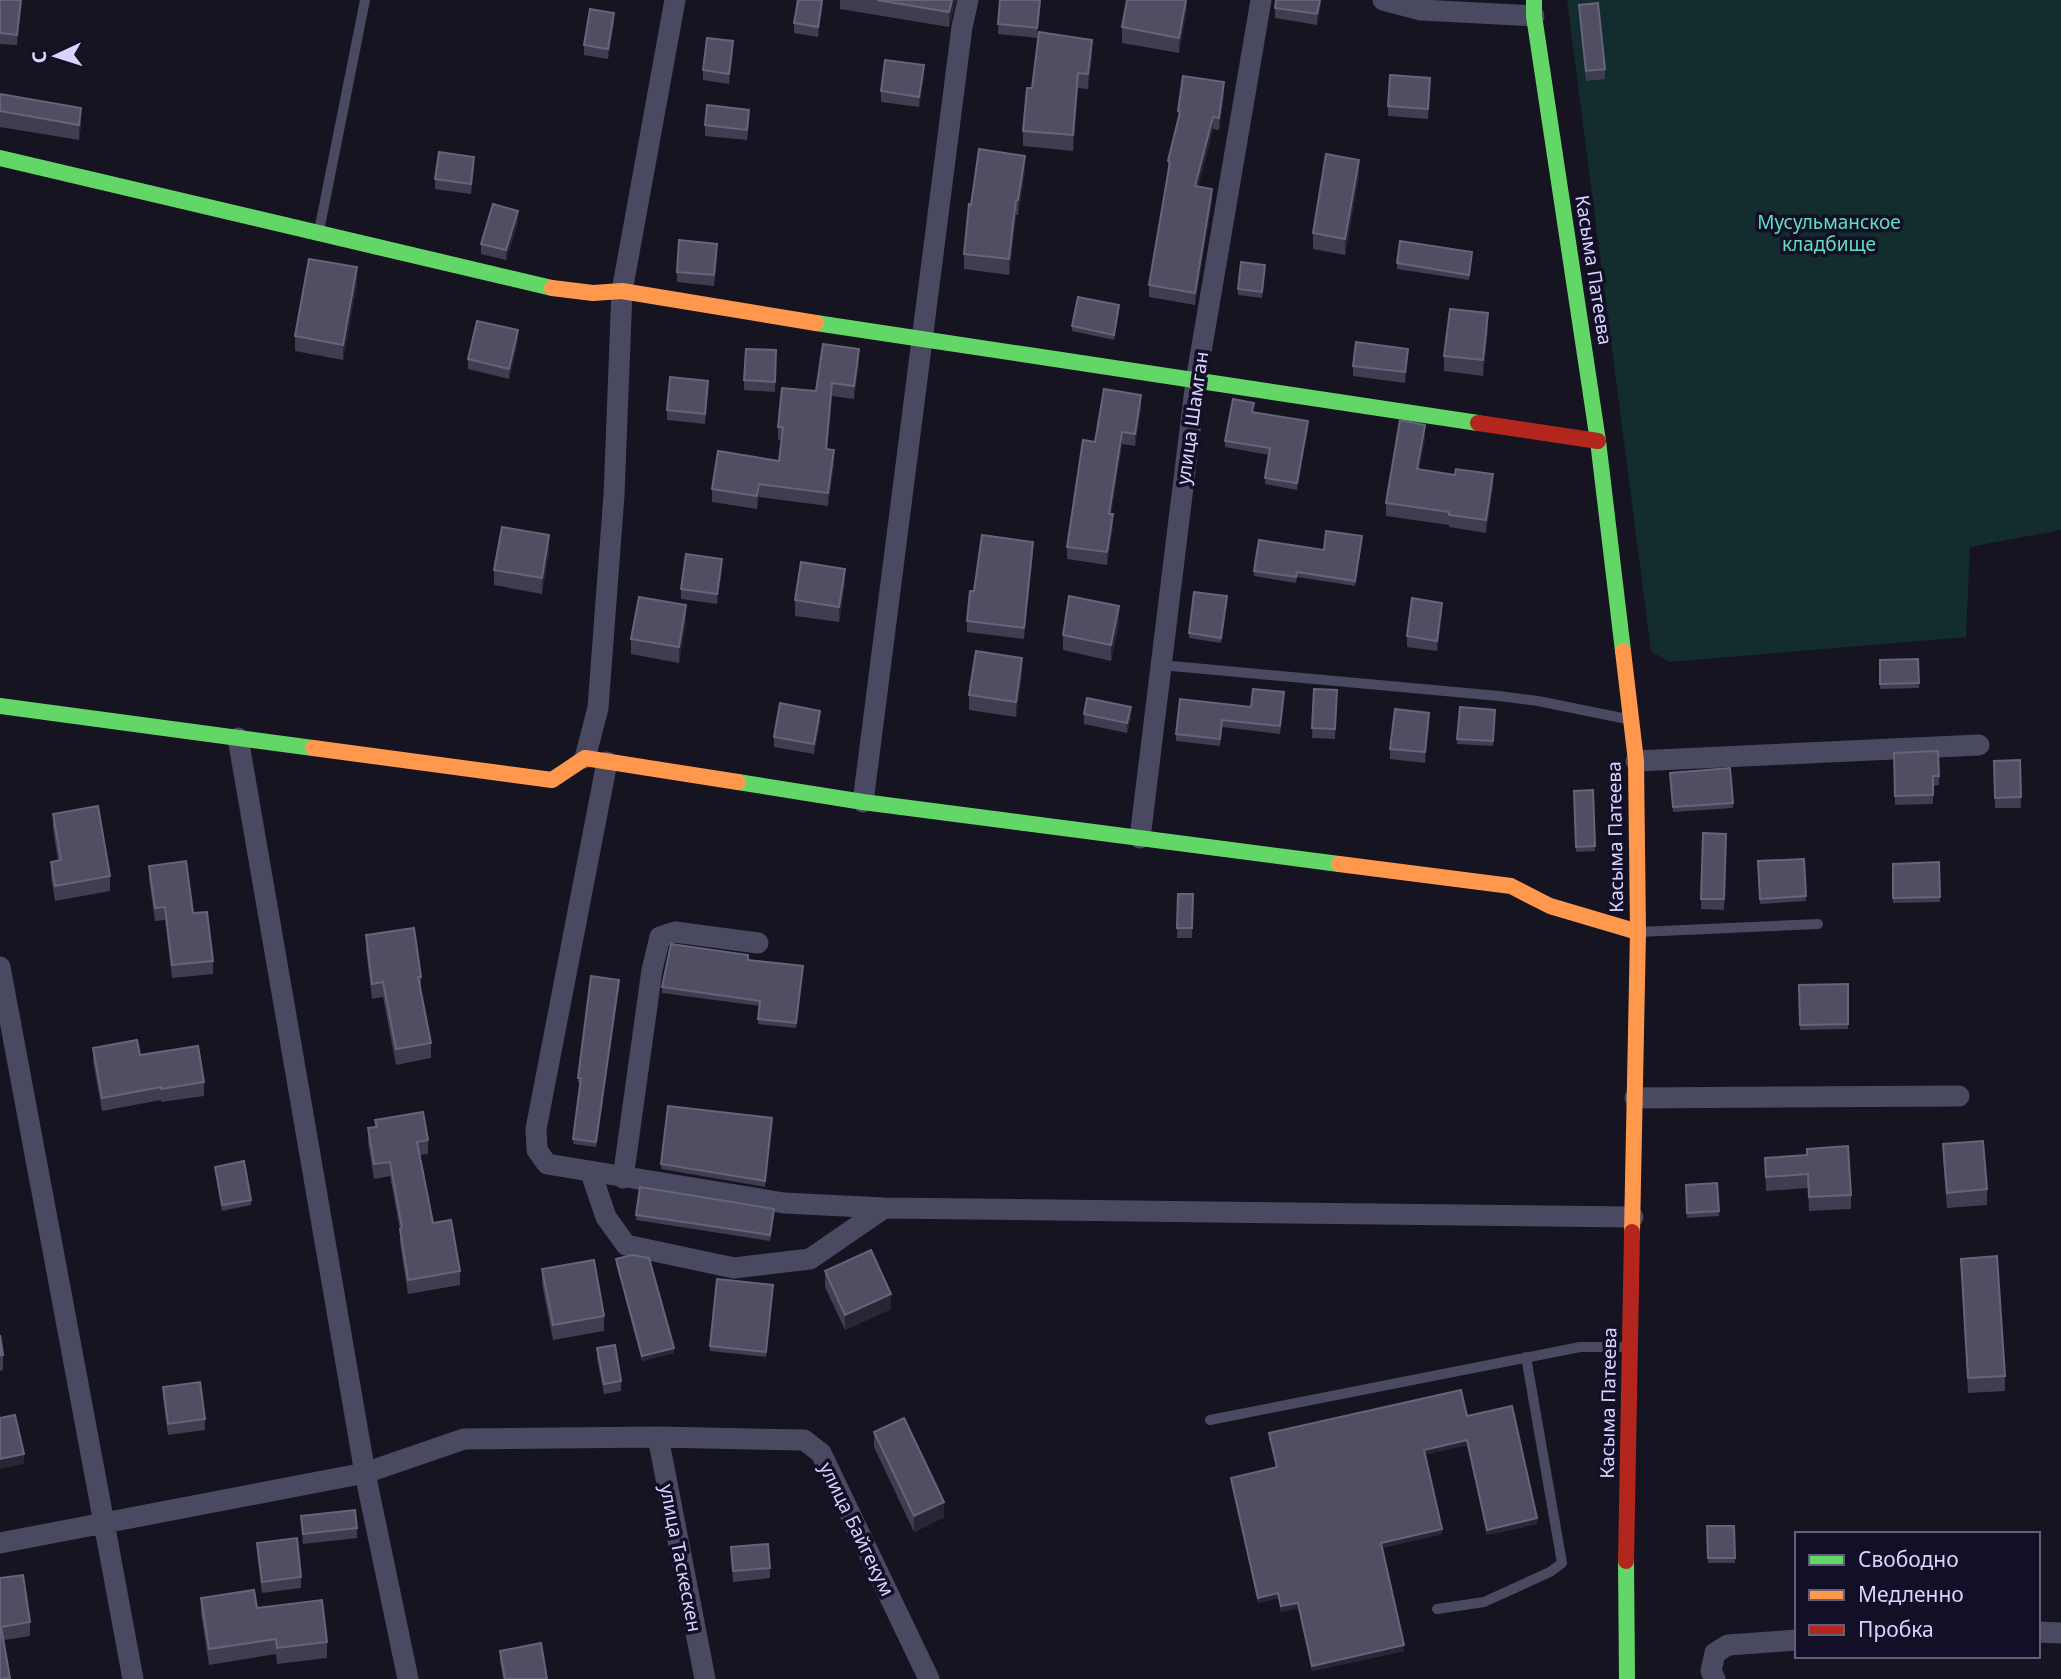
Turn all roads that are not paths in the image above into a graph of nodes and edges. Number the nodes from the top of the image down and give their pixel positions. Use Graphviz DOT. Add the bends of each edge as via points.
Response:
graph roads {
  1 [pos="365,0"];
  2 [pos="675,0"];
  3 [pos="968,0"];
  4 [pos="1261,0"];
  5 [pos="1383,0"];
  6 [pos="1534,8"];
  7 [pos="0,158"];
  8 [pos="318,234"];
  9 [pos="622,291"];
  10 [pos="922,338"];
  11 [pos="1196,381"];
  12 [pos="1598,441"];
  13 [pos="1161,665"];
  14 [pos="0,706"];
  15 [pos="1631,720"];
  16 [pos="238,738"];
  17 [pos="1979,745"];
  18 [pos="585,758"];
  19 [pos="1636,761"];
  20 [pos="607,762"];
  21 [pos="863,802"];
  22 [pos="1140,838"];
  23 [pos="1818,924"];
  24 [pos="1638,932"];
  25 [pos="758,943"];
  26 [pos="0,967"];
  27 [pos="1959,1096"];
  28 [pos="1635,1098"];
  29 [pos="591,1172"];
  30 [pos="623,1178"];
  31 [pos="884,1208"];
  32 [pos="1633,1217"];
  33 [pos="1630,1347"];
  34 [pos="1526,1357"];
  35 [pos="1210,1420"];
  36 [pos="658,1437"];
  37 [pos="365,1473"];
  38 [pos="104,1523"];
  39 [pos="0,1543"];
  40 [pos="1437,1609"];
  41 [pos="2040,1632"];
  42 [pos="2061,1633"];
  43 [pos="1795,1640"];
  44 [pos="133,1679"];
  45 [pos="408,1679"];
  46 [pos="705,1679"];
  47 [pos="929,1679"];
  48 [pos="1627,1679"];
  49 [pos="1715,1679"];
  1 -- 8 [label="lane"];
  2 -- 9 [label="street"];
  3 -- 10 [label="street"];
  4 -- 11 [label="street, улица Шамган"];
  5 -- 6 [label="street" via="1421,10"];
  6 -- 12 [label="street, Касыма Патеева"];
  7 -- 8 [label="street"];
  8 -- 9 [label="street" via="540,286 593,293"];
  9 -- 10 [label="street"];
  9 -- 18 [label="street" via="614,495 598,708"];
  10 -- 11 [label="street"];
  10 -- 21 [label="street"];
  11 -- 12 [label="street"];
  11 -- 13 [label="street, улица Шамган"];
  12 -- 15 [label="street, Касыма Патеева"];
  13 -- 15 [label="lane" via="1499,696"];
  13 -- 22 [label="street, улица Шамган"];
  14 -- 16 [label="street"];
  15 -- 19 [label="street, Касыма Патеева"];
  16 -- 18 [label="street" via="552,780"];
  16 -- 37 [label="street"];
  17 -- 19 [label="street"];
  18 -- 20 [label="street"];
  19 -- 24 [label="street, Касыма Патеева"];
  20 -- 21 [label="street"];
  20 -- 29 [label="street" via="536,1129 537,1150 547,1164"];
  21 -- 22 [label="street"];
  22 -- 24 [label="street" via="1511,886 1550,906"];
  23 -- 24 [label="lane"];
  24 -- 28 [label="street, Касыма Патеева"];
  25 -- 30 [label="street" via="675,932 660,937"];
  26 -- 38 [label="street"];
  27 -- 28 [label="street"];
  28 -- 32 [label="street, Касыма Патеева"];
  29 -- 30 [label="street"];
  29 -- 31 [label="street" via="606,1217 626,1245 734,1268 810,1259"];
  30 -- 31 [label="street" via="784,1203"];
  31 -- 32 [label="street"];
  32 -- 33 [label="street, Касыма Патеева"];
  33 -- 34 [label="lane" via="1580,1347"];
  33 -- 48 [label="street, Касыма Патеева"];
  34 -- 35 [label="lane"];
  34 -- 40 [label="lane" via="1562,1563 1483,1602"];
  36 -- 37 [label="street, улица Байгекум" via="464,1439"];
  36 -- 46 [label="street, улица Таскескен"];
  36 -- 47 [label="street, улица Байгекум" via="804,1440 821,1453"];
  37 -- 38 [label="street, улица Байгекум"];
  37 -- 45 [label="street"];
  38 -- 39 [label="street, улица Байгекум"];
  38 -- 44 [label="street"];
  41 -- 42 [label="street"];
  43 -- 49 [label="street" via="1728,1644 1715,1654 1711,1671"];
}
